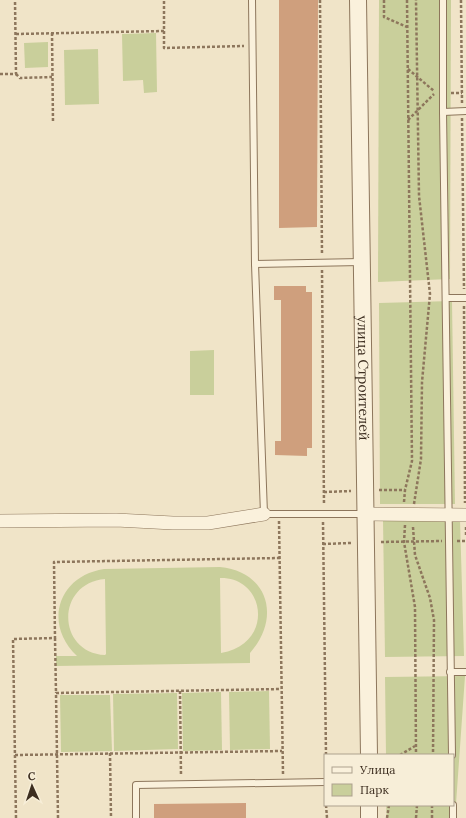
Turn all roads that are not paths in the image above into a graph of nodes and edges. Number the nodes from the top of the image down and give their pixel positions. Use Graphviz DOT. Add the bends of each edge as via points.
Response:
graph roads {
  1 [pos="252,0"];
  2 [pos="358,0"];
  3 [pos="443,0"];
  4 [pos="464,111"];
  5 [pos="443,112"];
  6 [pos="361,262"];
  7 [pos="255,264"];
  8 [pos="446,298"];
  9 [pos="465,298"];
  10 [pos="466,510"];
  11 [pos="264,514"];
  12 [pos="365,514"];
  13 [pos="449,515"];
  14 [pos="0,522"];
  15 [pos="450,672"];
  16 [pos="466,672"];
  17 [pos="369,754"];
  18 [pos="452,754"];
  19 [pos="324,782"];
  20 [pos="369,806"];
  21 [pos="453,806"];
  22 [pos="136,818"];
  23 [pos="369,818"];
  24 [pos="453,818"];
  1 -- 7 [label="lane"];
  2 -- 6 [label="street, улица Строителей"];
  3 -- 5 [label="lane"];
  4 -- 5 [label="lane"];
  5 -- 8 [label="lane"];
  6 -- 7 [label="lane"];
  6 -- 12 [label="street, улица Строителей"];
  7 -- 11 [label="lane"];
  8 -- 9 [label="lane"];
  8 -- 13 [label="lane"];
  10 -- 13 [label="street"];
  11 -- 12 [label="lane"];
  11 -- 14 [label="street" via="208,523 116,520"];
  12 -- 13 [label="street"];
  12 -- 17 [label="street, улица Строителей"];
  13 -- 15 [label="lane"];
  15 -- 16 [label="lane"];
  15 -- 18 [label="lane"];
  19 -- 22 [label="lane" via="136,785"];
  20 -- 23 [label="street"];
  21 -- 24 [label="lane"];
}
